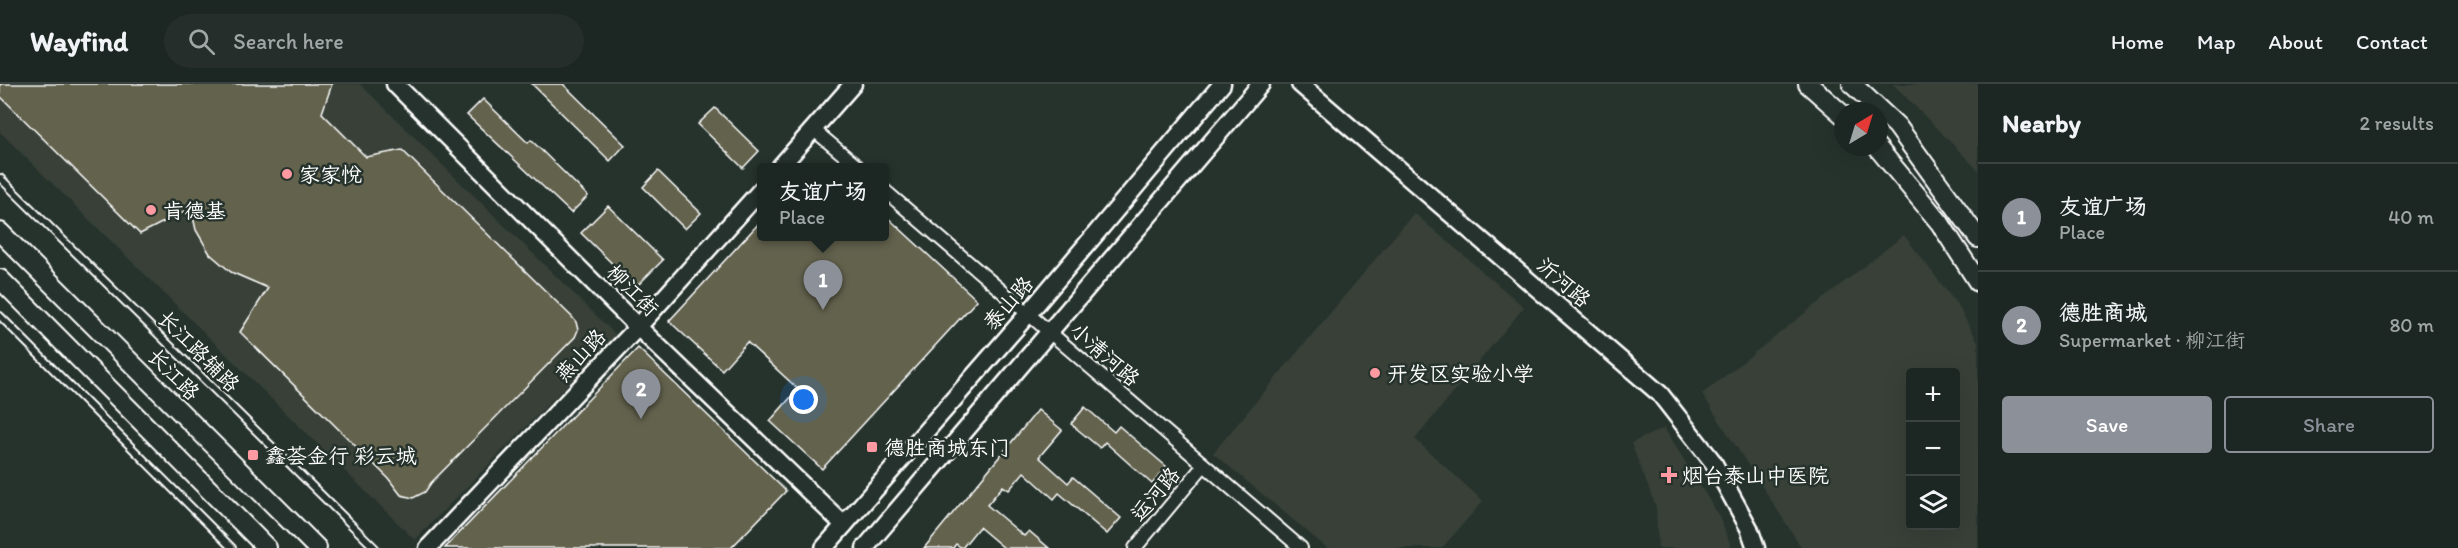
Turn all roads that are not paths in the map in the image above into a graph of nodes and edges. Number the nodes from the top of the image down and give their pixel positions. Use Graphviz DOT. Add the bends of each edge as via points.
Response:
graph roads {
  1 [pos="395,84"];
  2 [pos="853,84"];
  3 [pos="1222,84"];
  4 [pos="1260,84"];
  5 [pos="1300,84"];
  6 [pos="1808,84"];
  7 [pos="1852,84"];
  8 [pos="1834,107"];
  9 [pos="814,130"];
  10 [pos="1884,156"];
  11 [pos="784,163"];
  12 [pos="852,163"];
  13 [pos="0,178"];
  14 [pos="889,193"];
  15 [pos="757,195"];
  16 [pos="0,232"];
  17 [pos="1978,238"];
  18 [pos="0,279"];
  19 [pos="1978,282"];
  20 [pos="1028,314"];
  21 [pos="0,316"];
  22 [pos="638,327"];
  23 [pos="1050,333"];
  24 [pos="1204,465"];
  25 [pos="844,525"];
  26 [pos="232,548"];
  27 [pos="267,548"];
  28 [pos="317,548"];
  29 [pos="375,548"];
  30 [pos="428,548"];
  31 [pos="824,548"];
  32 [pos="865,548"];
  33 [pos="1135,548"];
  34 [pos="1301,548"];
  35 [pos="1756,548"];
  1 -- 22 [label="street, 柳江街"];
  2 -- 9 [label="street"];
  3 -- 20 [label="street, 泰山路"];
  4 -- 23 [label="street"];
  5 -- 35 [label="street, 沂河路" via="1660,394 1713,462"];
  6 -- 8 [label="main road"];
  7 -- 17 [label="main road" via="1897,126"];
  9 -- 11 [label="street"];
  9 -- 12 [label="street"];
  10 -- 19 [label="main road" via="1940,223"];
  13 -- 29 [label="lane, 长江路辅路"];
  14 -- 20 [label="street, 小清河路"];
  15 -- 22 [label="street, 燕山路"];
  16 -- 28 [label="main road, 长江路"];
  18 -- 27 [label="main road"];
  20 -- 23 [label="street, 小清河路"];
  20 -- 25 [label="street, 泰山路"];
  21 -- 26 [label="lane"];
  22 -- 25 [label="street, 柳江街"];
  22 -- 30 [label="street, 燕山路"];
  23 -- 24 [label="street, 小清河路"];
  23 -- 32 [label="street"];
  24 -- 33 [label="street, 运河路"];
  24 -- 34 [label="street, 小清河路"];
  25 -- 31 [label="street, 泰山路"];
}
